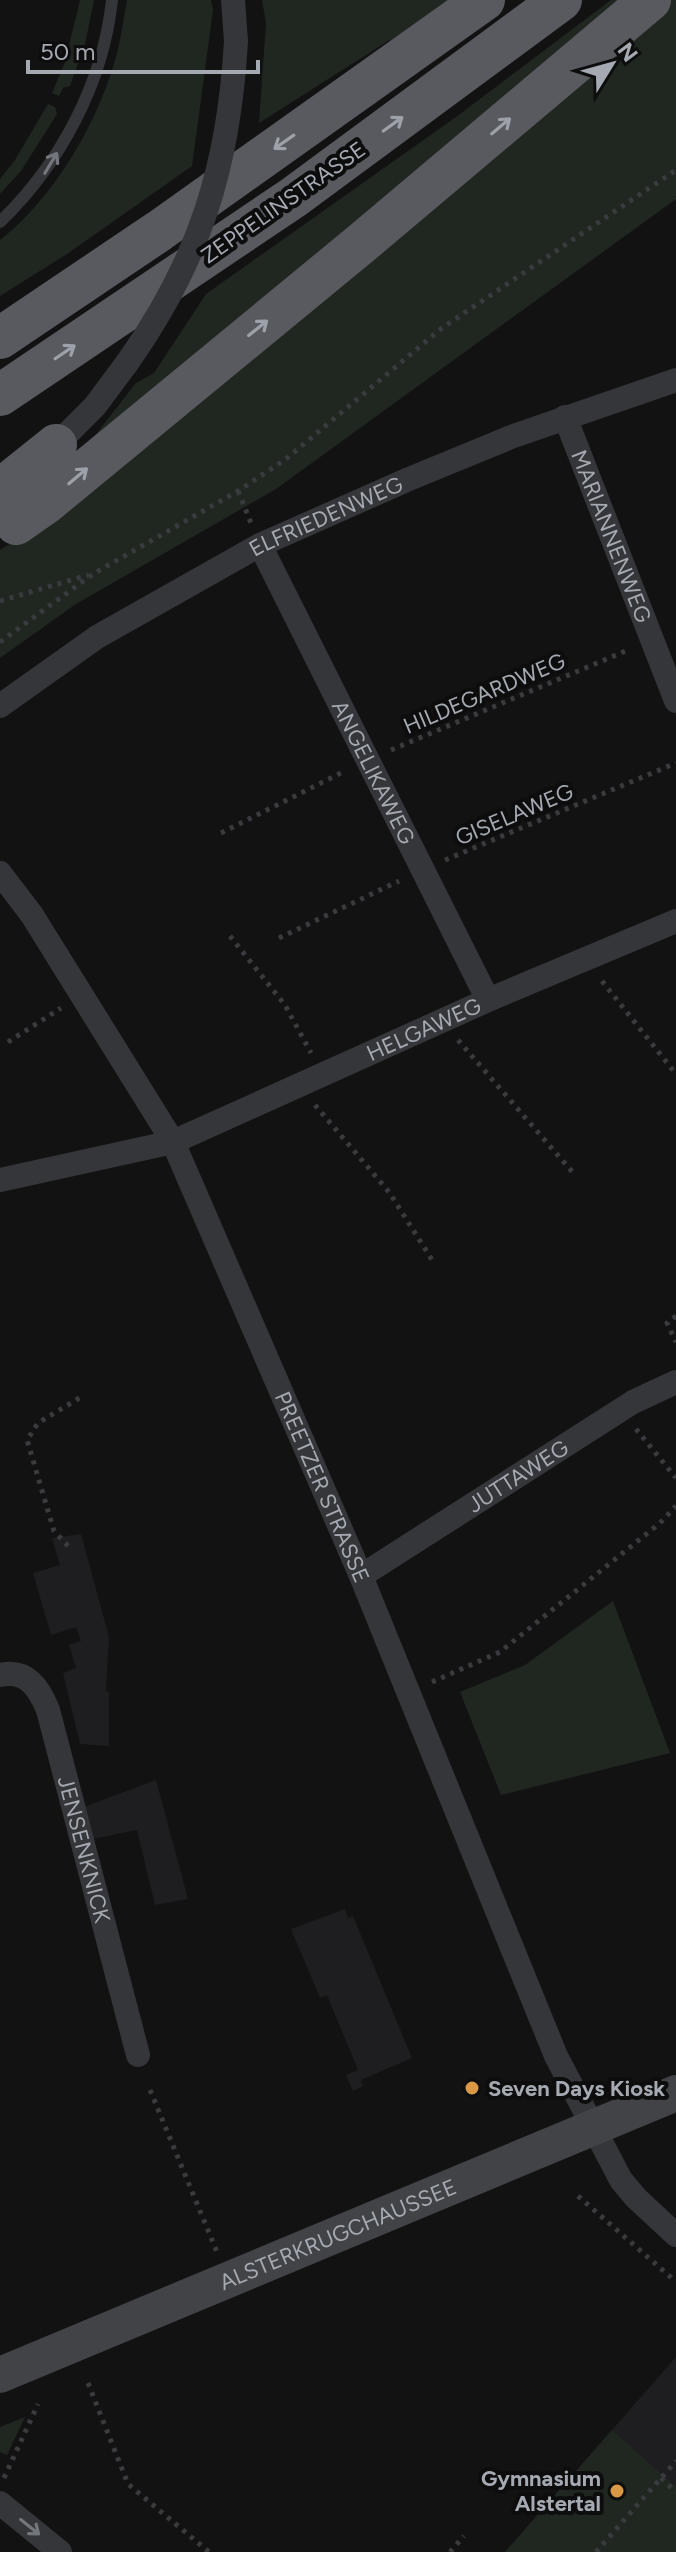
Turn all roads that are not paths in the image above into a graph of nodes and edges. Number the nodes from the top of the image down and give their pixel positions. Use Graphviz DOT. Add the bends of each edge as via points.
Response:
graph roads {
  1 [pos="112,0"];
  2 [pos="233,0"];
  3 [pos="484,0"];
  4 [pos="561,0"];
  5 [pos="650,0"];
  6 [pos="0,222"];
  7 [pos="0,338"];
  8 [pos="676,380"];
  9 [pos="0,395"];
  10 [pos="565,417"];
  11 [pos="56,445"];
  12 [pos="5,516"];
  13 [pos="260,545"];
  14 [pos="676,701"];
  15 [pos="0,706"];
  16 [pos="0,873"];
  17 [pos="676,921"];
  18 [pos="488,1000"];
  19 [pos="173,1142"];
  20 [pos="0,1180"];
  21 [pos="676,1382"];
  22 [pos="361,1576"];
  23 [pos="0,1675"];
  24 [pos="138,2055"];
  25 [pos="676,2093"];
  26 [pos="592,2128"];
  27 [pos="676,2235"];
  28 [pos="0,2375"];
  29 [pos="0,2503"];
  30 [pos="60,2552"];
  6 -- 1 [label="lane, one-way" via="45,174 69,130 101,54"];
  2 -- 11 [label="street, bridge" via="236,41 230,119 213,194 184,268 127,363"];
  3 -- 7 [label="highway, one-way"];
  9 -- 4 [label="highway, ZEPPELINSTRASSE, one-way" via="294,197"];
  12 -- 5 [label="highway, one-way" via="46,503"];
  8 -- 10 [label="street, ELFRIEDENWEG"];
  10 -- 13 [label="street, ELFRIEDENWEG"];
  10 -- 14 [label="street, MARIANNENWEG"];
  11 -- 12 [label="highway"];
  13 -- 15 [label="street, ELFRIEDENWEG" via="97,637"];
  13 -- 18 [label="street, ANGELIKAWEG"];
  16 -- 19 [label="street, PREETZER STRASSE" via="32,915"];
  17 -- 18 [label="street, HELGAWEG"];
  18 -- 19 [label="street, HELGAWEG"];
  19 -- 20 [label="street, HELGAWEG"];
  19 -- 22 [label="street, PREETZER STRASSE"];
  21 -- 22 [label="street, JUTTAWEG" via="621,1410"];
  22 -- 26 [label="street, PREETZER STRASSE" via="556,2056"];
  23 -- 24 [label="street, JENSENKNICK" via="22,1675 33,1683 48,1710"];
  25 -- 26 [label="main road, ALSTERKRUGCHAUSSEE"];
  26 -- 27 [label="street, PREETZER STRASSE" via="621,2180"];
  26 -- 28 [label="main road, ALSTERKRUGCHAUSSEE"];
  29 -- 30 [label="street, one-way"];
}
